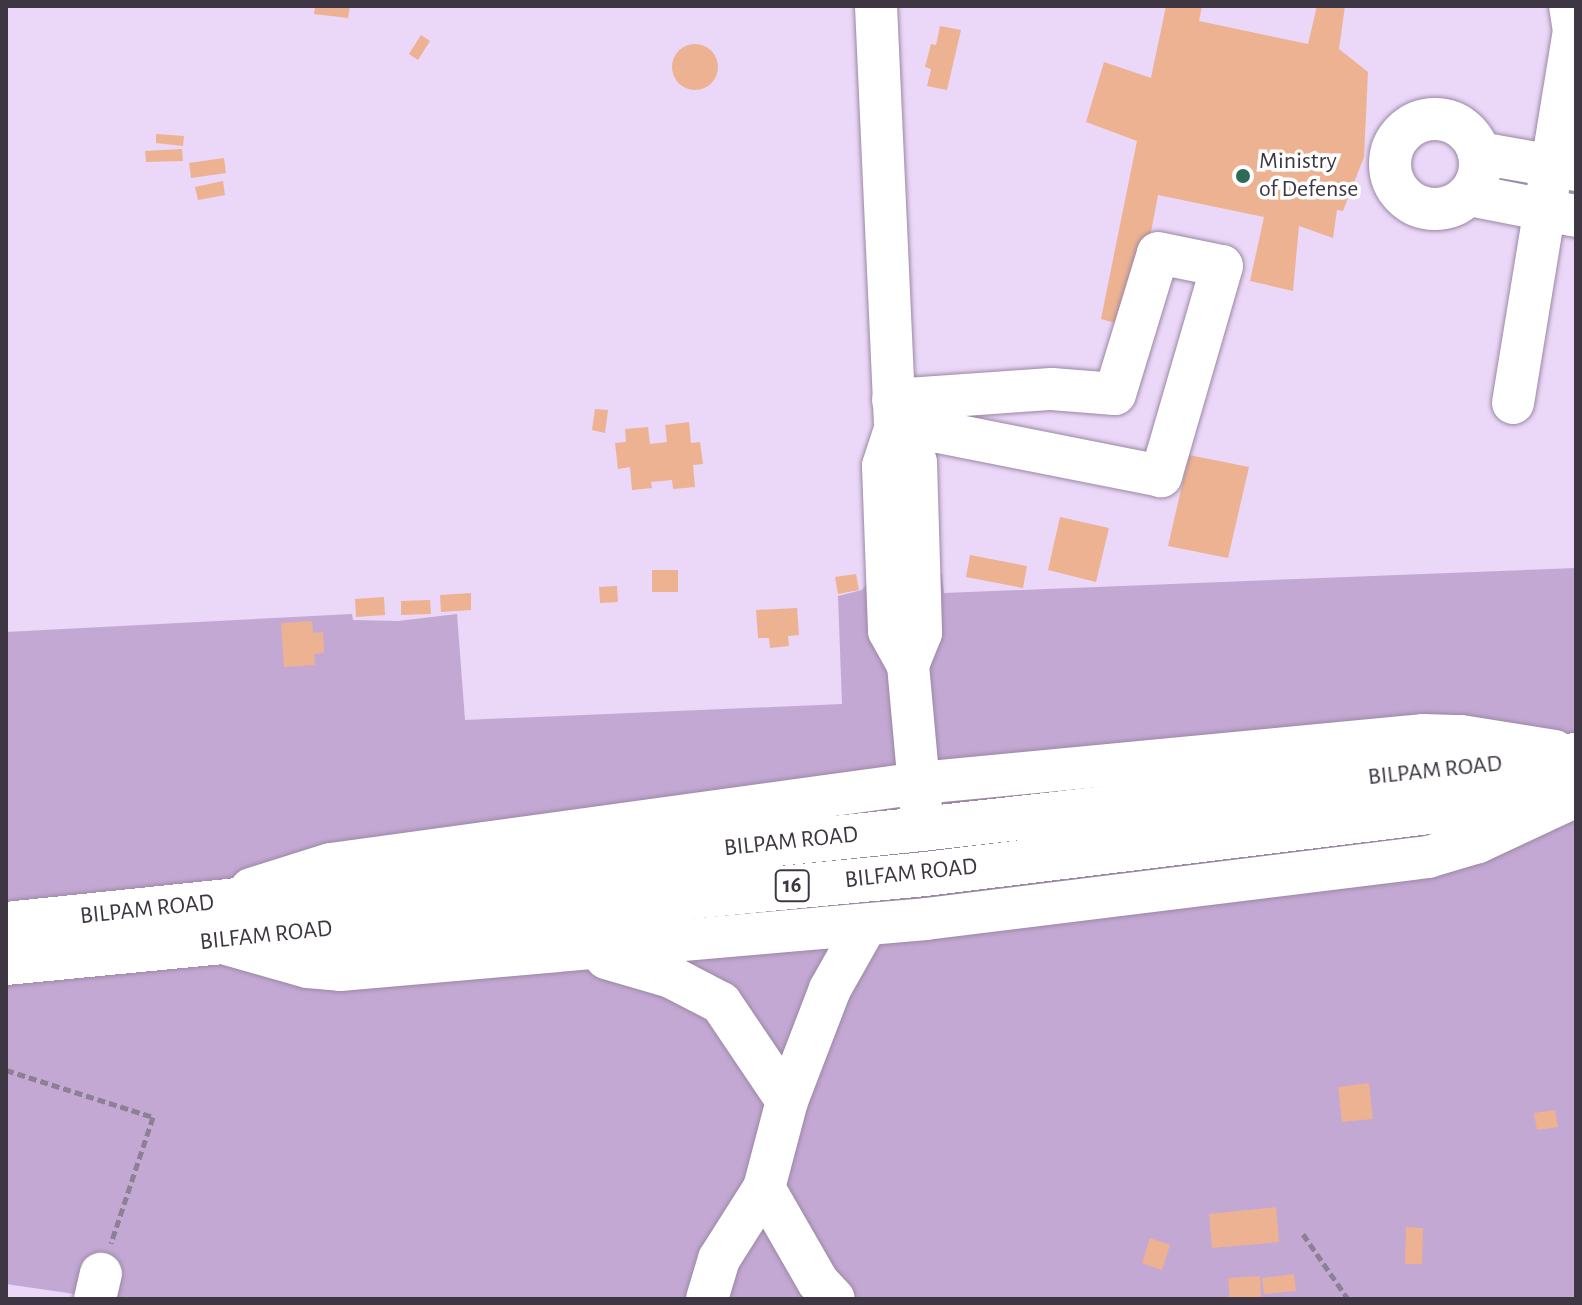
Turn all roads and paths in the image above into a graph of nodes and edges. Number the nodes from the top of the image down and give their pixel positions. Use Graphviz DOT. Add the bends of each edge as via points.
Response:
graph roads {
  1 [pos="876,6"];
  2 [pos="1570,6"];
  3 [pos="1479,153"];
  4 [pos="1564,168"];
  5 [pos="1469,195"];
  6 [pos="1561,213"];
  7 [pos="1513,403"];
  8 [pos="894,415"];
  9 [pos="1576,755"];
  10 [pos="920,783"];
  11 [pos="1576,796"];
  12 [pos="922,829"];
  13 [pos="925,874"];
  14 [pos="926,919"];
  15 [pos="213,922"];
  16 [pos="6,924"];
  17 [pos="866,925"];
  18 [pos="582,951"];
  19 [pos="6,963"];
  20 [pos="6,1070"];
  21 [pos="787,1101"];
  22 [pos="764,1188"];
  23 [pos="1303,1234"];
  24 [pos="98,1286"];
  25 [pos="707,1299"];
  26 [pos="834,1299"];
  27 [pos="1348,1299"];
  1 -- 8 [label="street"];
  2 -- 4 [label="street" via="1574,31"];
  3 -- 4 [label="street"];
  3 -- 5 [label="street" via="1480,174"];
  3 -- 5 [label="street" via="1467,132 1440,119 1411,126 1393,149 1392,178 1409,201 1437,210"];
  4 -- 6 [label="street"];
  5 -- 6 [label="street"];
  6 -- 7 [label="street"];
  8 -- 8 [label="street" via="938,432 1161,476 1222,266 1158,253 1115,394 1052,389"];
  8 -- 10 [label="street" via="916,462 921,633 908,665"];
  9 -- 10 [label="street" via="1423,735"];
  9 -- 12 [label="main road, BILPAM ROAD / 16"];
  10 -- 12 [label="street"];
  10 -- 15 [label="street" via="331,864"];
  11 -- 13 [label="main road, BILFAM ROAD / 16"];
  11 -- 14 [label="street" via="1478,842 1428,857"];
  12 -- 13 [label="street"];
  12 -- 15 [label="main road, BILPAM ROAD / 16"];
  13 -- 14 [label="street"];
  13 -- 15 [label="main road, BILFAM ROAD / 16"];
  14 -- 17 [label="street"];
  15 -- 16 [label="main road, BILPAM ROAD / 16"];
  15 -- 18 [label="street" via="308,967 340,970"];
  15 -- 19 [label="main road, BILFAM ROAD / 16"];
  17 -- 18 [label="street"];
  17 -- 21 [label="street" via="830,989"];
  18 -- 21 [label="street" via="671,977 721,1003"];
  20 -- 24 [label="path" via="153,1117"];
  21 -- 22 [label="street"];
  22 -- 25 [label="street" via="719,1259"];
  22 -- 26 [label="street" via="818,1282"];
  23 -- 27 [label="path"];
}
